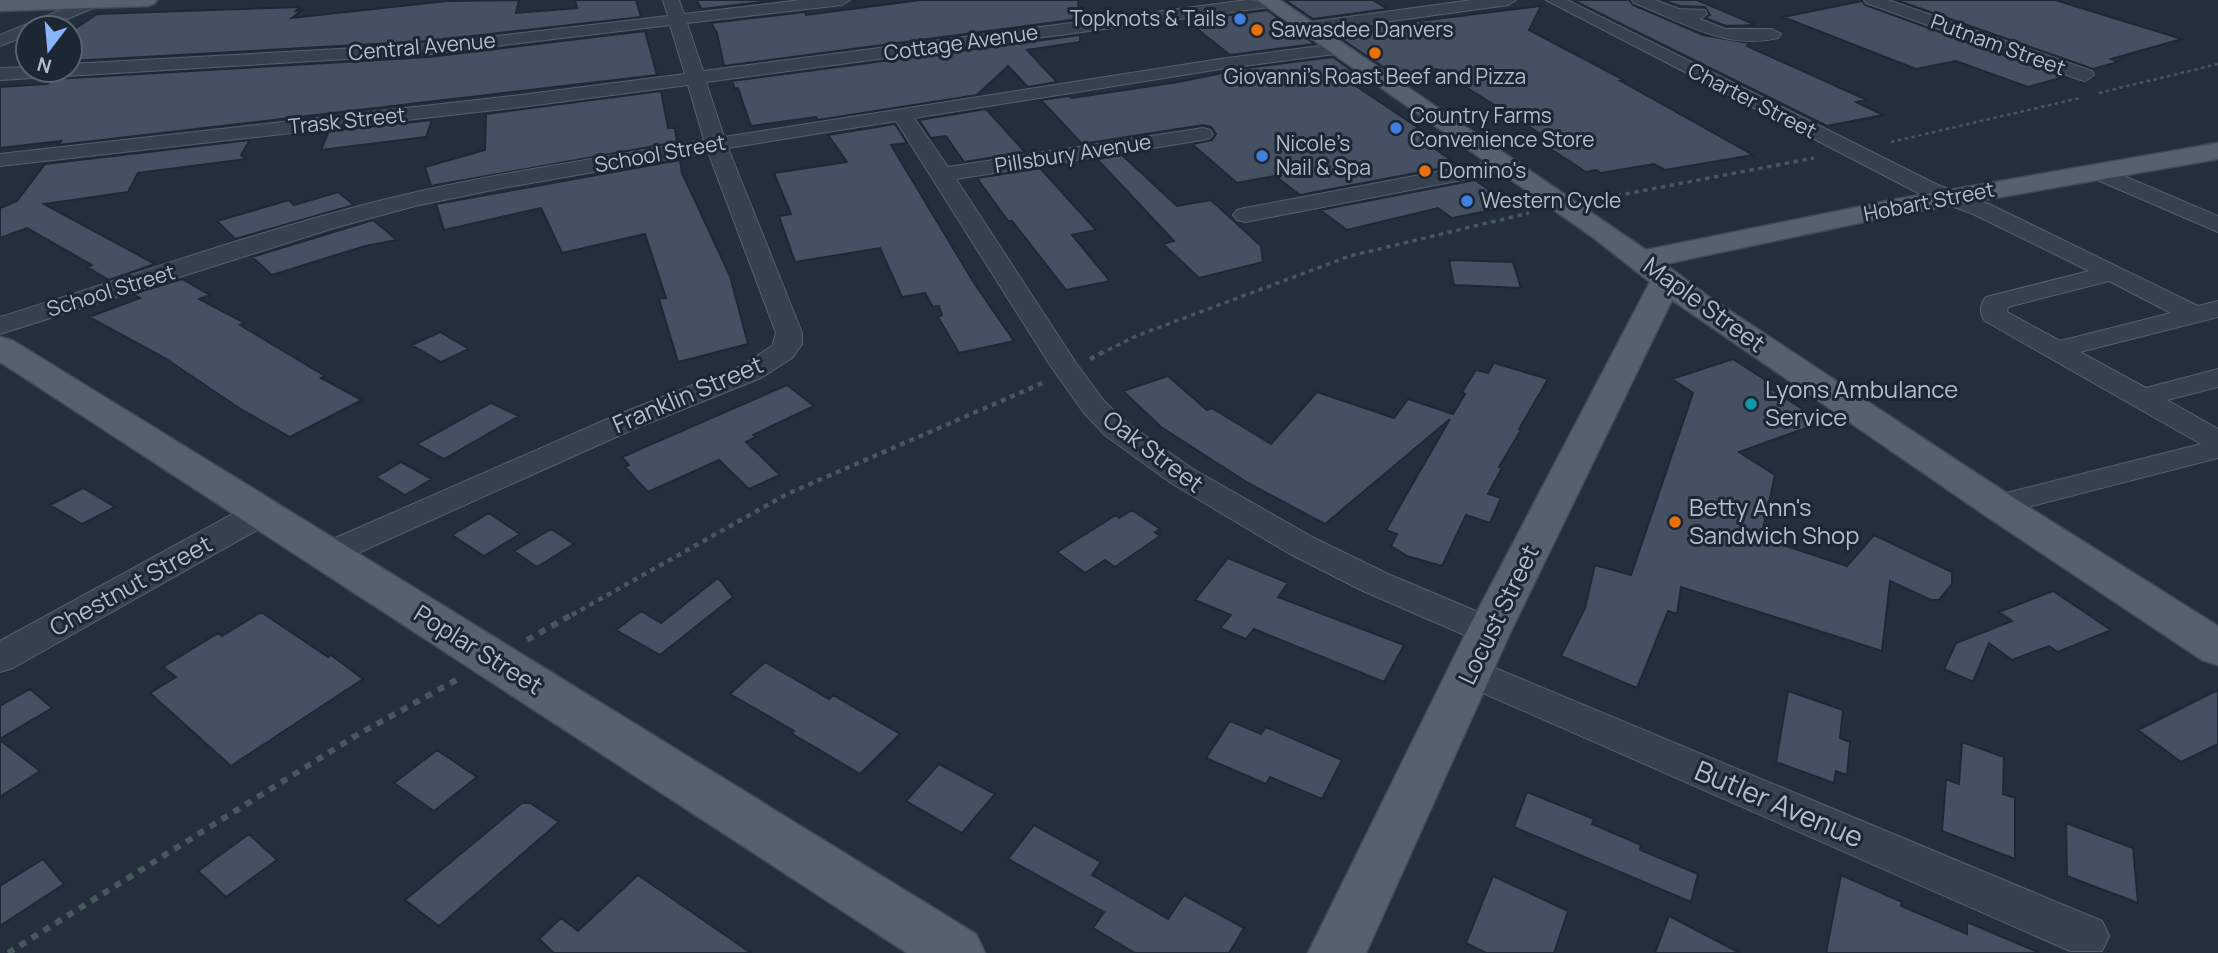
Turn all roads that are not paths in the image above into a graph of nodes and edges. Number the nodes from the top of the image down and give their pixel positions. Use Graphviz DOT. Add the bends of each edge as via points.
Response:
graph roads {
  1 [pos="147,0"];
  2 [pos="842,0"];
  3 [pos="1508,0"];
  4 [pos="1554,0"];
  5 [pos="1640,0"];
  6 [pos="1872,0"];
  7 [pos="78,1"];
  8 [pos="1268,1"];
  9 [pos="0,5"];
  10 [pos="674,10"];
  11 [pos="1713,12"];
  12 [pos="55,14"];
  13 [pos="1677,14"];
  14 [pos="1304,28"];
  15 [pos="1772,34"];
  16 [pos="1335,48"];
  17 [pos="0,74"];
  18 [pos="2085,75"];
  19 [pos="694,79"];
  20 [pos="901,114"];
  21 [pos="1203,134"];
  22 [pos="716,144"];
  23 [pos="2218,151"];
  24 [pos="0,160"];
  25 [pos="1505,165"];
  26 [pos="2096,171"];
  27 [pos="943,174"];
  28 [pos="1951,197"];
  29 [pos="1245,215"];
  30 [pos="2218,225"];
  31 [pos="1653,270"];
  32 [pos="2112,273"];
  33 [pos="2206,312"];
  34 [pos="0,326"];
  35 [pos="0,347"];
  36 [pos="2056,350"];
  37 [pos="2218,379"];
  38 [pos="2143,398"];
  39 [pos="2218,441"];
  40 [pos="2218,449"];
  41 [pos="1997,505"];
  42 [pos="261,513"];
  43 [pos="329,554"];
  44 [pos="1489,631"];
  45 [pos="2218,648"];
  46 [pos="0,658"];
  47 [pos="1471,672"];
  48 [pos="2086,936"];
  49 [pos="938,948"];
  50 [pos="1337,953"];
  1 -- 7 [label="main road"];
  2 -- 10 [label="street, Central Avenue"];
  3 -- 14 [label="street"];
  4 -- 28 [label="street, Charter Street" via="1850,151"];
  5 -- 13 [label="street"];
  6 -- 18 [label="street, Putnam Street"];
  7 -- 9 [label="main road"];
  7 -- 12 [label="street"];
  8 -- 14 [label="main road, Maple Street"];
  8 -- 19 [label="street, Cottage Avenue"];
  10 -- 17 [label="street, Central Avenue" via="401,51"];
  10 -- 19 [label="street, Franklin Street"];
  11 -- 13 [label="street"];
  13 -- 15 [label="street" via="1722,35"];
  14 -- 16 [label="main road, Maple Street"];
  16 -- 20 [label="street, School Street"];
  16 -- 25 [label="main road, Maple Street"];
  19 -- 22 [label="street, Franklin Street"];
  19 -- 24 [label="street, Trask Street"];
  20 -- 22 [label="street, School Street"];
  20 -- 27 [label="street, Oak Street"];
  21 -- 27 [label="street, Pillsbury Avenue"];
  22 -- 34 [label="street, School Street" via="412,200"];
  22 -- 43 [label="street, Franklin Street" via="789,333 782,352 751,372 623,423"];
  23 -- 26 [label="main road, Hobart Street"];
  25 -- 29 [label="street"];
  25 -- 31 [label="main road, Maple Street"];
  26 -- 28 [label="main road, Hobart Street"];
  26 -- 30 [label="street"];
  27 -- 44 [label="street, Oak Street" via="973,203 1067,371 1123,435 1220,500 1335,565"];
  28 -- 31 [label="main road, Hobart Street"];
  28 -- 32 [label="street, Charter Street"];
  31 -- 41 [label="main road, Maple Street"];
  31 -- 44 [label="main road, Locust Street"];
  32 -- 33 [label="street, Charter Street"];
  32 -- 36 [label="street" via="1996,302 1994,316"];
  33 -- 36 [label="street"];
  35 -- 42 [label="main road, Poplar Street"];
  36 -- 38 [label="street"];
  37 -- 38 [label="street"];
  38 -- 39 [label="street"];
  40 -- 41 [label="street"];
  41 -- 45 [label="main road, Maple Street"];
  42 -- 43 [label="main road, Poplar Street"];
  42 -- 46 [label="street, Chestnut Street"];
  43 -- 49 [label="main road, Poplar Street"];
  44 -- 47 [label="main road, Locust Street"];
  47 -- 48 [label="street, Butler Avenue"];
  47 -- 50 [label="main road, Locust Street"];
}
